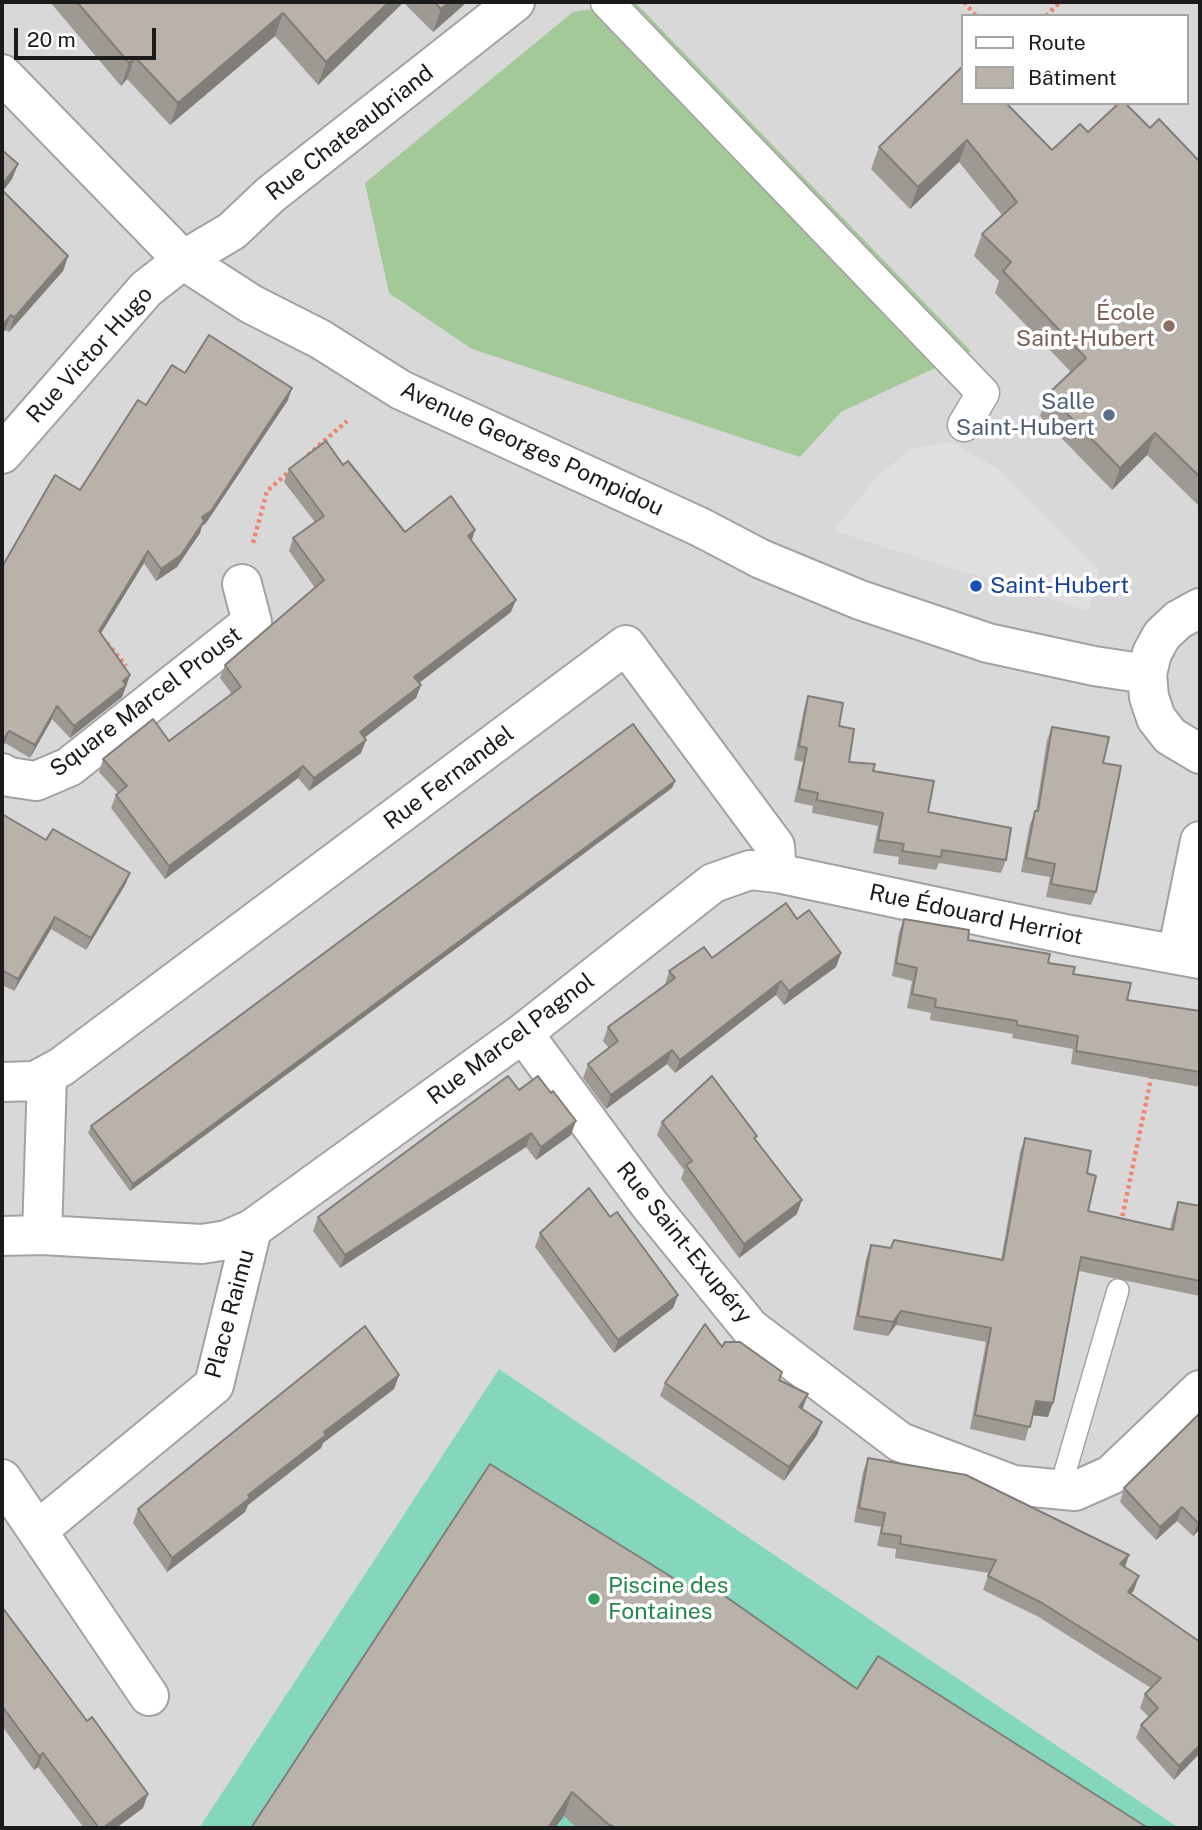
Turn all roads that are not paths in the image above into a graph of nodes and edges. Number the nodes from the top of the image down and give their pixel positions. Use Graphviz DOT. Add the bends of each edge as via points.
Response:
graph roads {
  1 [pos="515,2"];
  2 [pos="607,2"];
  3 [pos="2,74"];
  4 [pos="183,260"];
  5 [pos="964,425"];
  6 [pos="2,454"];
  7 [pos="242,584"];
  8 [pos="1200,608"];
  9 [pos="1147,674"];
  10 [pos="1200,754"];
  11 [pos="2,773"];
  12 [pos="1200,841"];
  13 [pos="777,873"];
  14 [pos="1189,956"];
  15 [pos="523,1033"];
  16 [pos="47,1075"];
  17 [pos="2,1082"];
  18 [pos="252,1229"];
  19 [pos="42,1235"];
  20 [pos="2,1236"];
  21 [pos="1118,1290"];
  22 [pos="1200,1390"];
  23 [pos="2,1479"];
  24 [pos="1060,1489"];
  25 [pos="38,1530"];
  26 [pos="149,1696"];
  1 -- 4 [label="street, Rue Chateaubriand" via="270,195 232,231"];
  2 -- 5 [label="street" via="983,393"];
  3 -- 4 [label="street, Avenue Georges Pompidou"];
  4 -- 6 [label="street, Rue Victor Hugo" via="146,289"];
  4 -- 9 [label="street, Avenue Georges Pompidou" via="401,390 761,559 860,600 988,643"];
  7 -- 11 [label="street, Square Marcel Proust" via="252,622 153,700 69,766 45,779"];
  8 -- 9 [label="street" via="1162,635"];
  9 -- 10 [label="street" via="1156,719 1170,736"];
  12 -- 14 [label="street, Rue Édouard Herriot"];
  13 -- 14 [label="street, Rue Édouard Herriot"];
  13 -- 15 [label="street, Rue Marcel Pagnol" via="750,870 713,883"];
  13 -- 16 [label="street, Rue Fernandel" via="775,846 626,645"];
  15 -- 18 [label="street, Rue Marcel Pagnol"];
  15 -- 24 [label="street, Rue Saint-Exupéry" via="649,1204 750,1328 900,1442 1013,1485"];
  16 -- 17 [label="street" via="35,1081"];
  16 -- 19 [label="street"];
  18 -- 19 [label="street, Place Raimu" via="202,1244"];
  18 -- 25 [label="street, Place Raimu" via="214,1385"];
  19 -- 20 [label="street, Place Raimu"];
  21 -- 24 [label="lane"];
  22 -- 24 [label="street, Rue Saint-Exupéry" via="1111,1475 1075,1491"];
  23 -- 25 [label="street"];
  25 -- 26 [label="street"];
}
